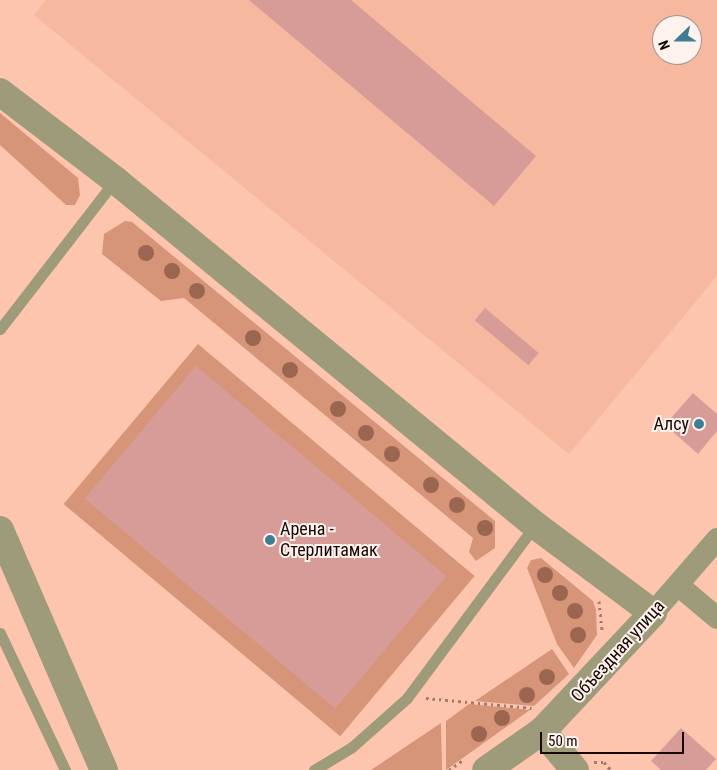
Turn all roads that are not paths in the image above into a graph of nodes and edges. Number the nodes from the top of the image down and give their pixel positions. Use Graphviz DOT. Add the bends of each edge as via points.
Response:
graph roads {
  1 [pos="0,92"];
  2 [pos="115,180"];
  3 [pos="0,329"];
  4 [pos="535,525"];
  5 [pos="0,530"];
  6 [pos="717,539"];
  7 [pos="678,585"];
  8 [pos="654,613"];
  9 [pos="717,618"];
  10 [pos="0,632"];
  11 [pos="535,718"];
  12 [pos="479,762"];
  13 [pos="581,769"];
  14 [pos="65,770"];
  15 [pos="104,770"];
  16 [pos="314,770"];
  1 -- 2 [label="street"];
  2 -- 3 [label="lane"];
  2 -- 4 [label="street"];
  4 -- 8 [label="street"];
  4 -- 16 [label="lane" via="408,696 352,747"];
  5 -- 15 [label="street"];
  6 -- 7 [label="street, Объездная улица"];
  7 -- 8 [label="street, Объездная улица"];
  7 -- 9 [label="street"];
  8 -- 11 [label="street, Объездная улица"];
  10 -- 14 [label="lane"];
  11 -- 12 [label="street, Объездная улица"];
  11 -- 13 [label="street"];
}
